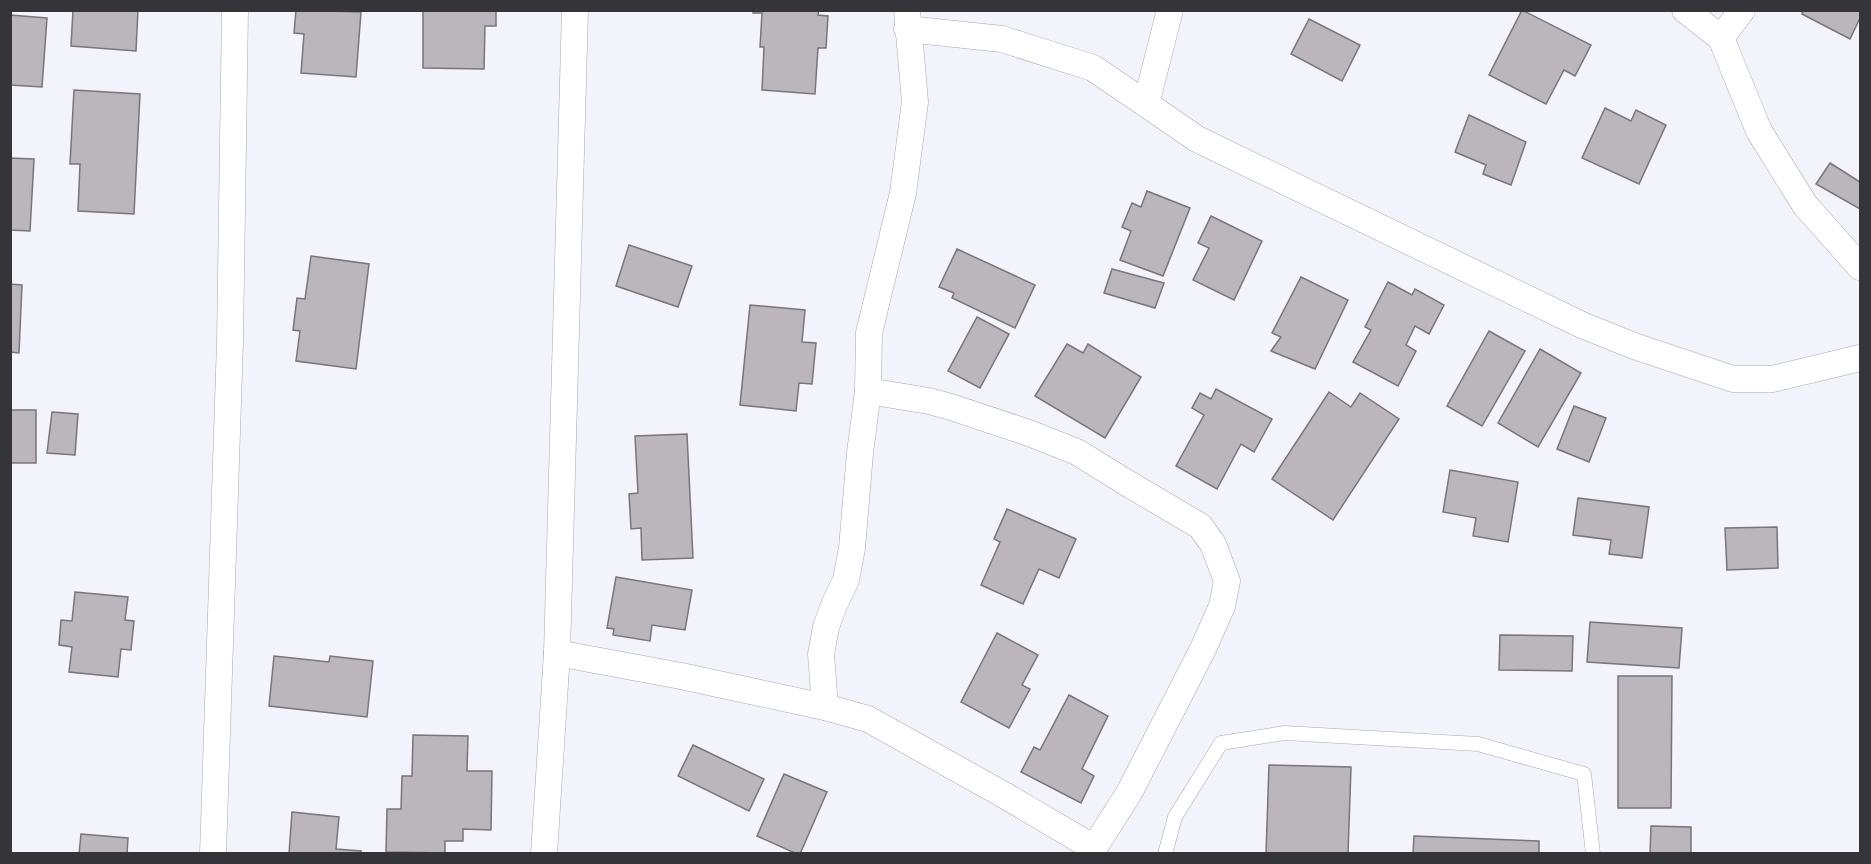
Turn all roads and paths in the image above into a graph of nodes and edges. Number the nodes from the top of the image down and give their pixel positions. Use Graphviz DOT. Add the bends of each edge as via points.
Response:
graph roads {
  1 [pos="235,10"];
  2 [pos="574,10"];
  3 [pos="1170,10"];
  4 [pos="1685,10"];
  5 [pos="1742,10"];
  6 [pos="907,20"];
  7 [pos="1721,38"];
  8 [pos="1146,104"];
  9 [pos="1860,267"];
  10 [pos="1860,358"];
  11 [pos="868,391"];
  12 [pos="557,653"];
  13 [pos="825,707"];
  14 [pos="1093,851"];
  15 [pos="213,854"];
  16 [pos="544,854"];
  17 [pos="1165,854"];
  18 [pos="1593,854"];
  1 -- 15 [label="street" via="230,354"];
  2 -- 12 [label="street"];
  3 -- 8 [label="street"];
  4 -- 7 [label="street"];
  5 -- 7 [label="street"];
  6 -- 8 [label="street" via="1002,39 1093,68"];
  6 -- 11 [label="street" via="915,102 903,193 869,333"];
  7 -- 9 [label="street" via="1759,131 1805,205"];
  8 -- 10 [label="street" via="1197,139 1582,326 1634,346 1733,379 1772,379"];
  11 -- 13 [label="street" via="852,548 821,654"];
  11 -- 14 [label="street" via="951,407 1077,452 1200,526 1213,544 1227,581 1222,606 1129,793"];
  12 -- 13 [label="street"];
  12 -- 16 [label="street"];
  13 -- 14 [label="street" via="868,719 1004,795"];
  17 -- 18 [label="lane" via="1175,817 1221,743 1285,733 1478,744 1584,774"];
}
